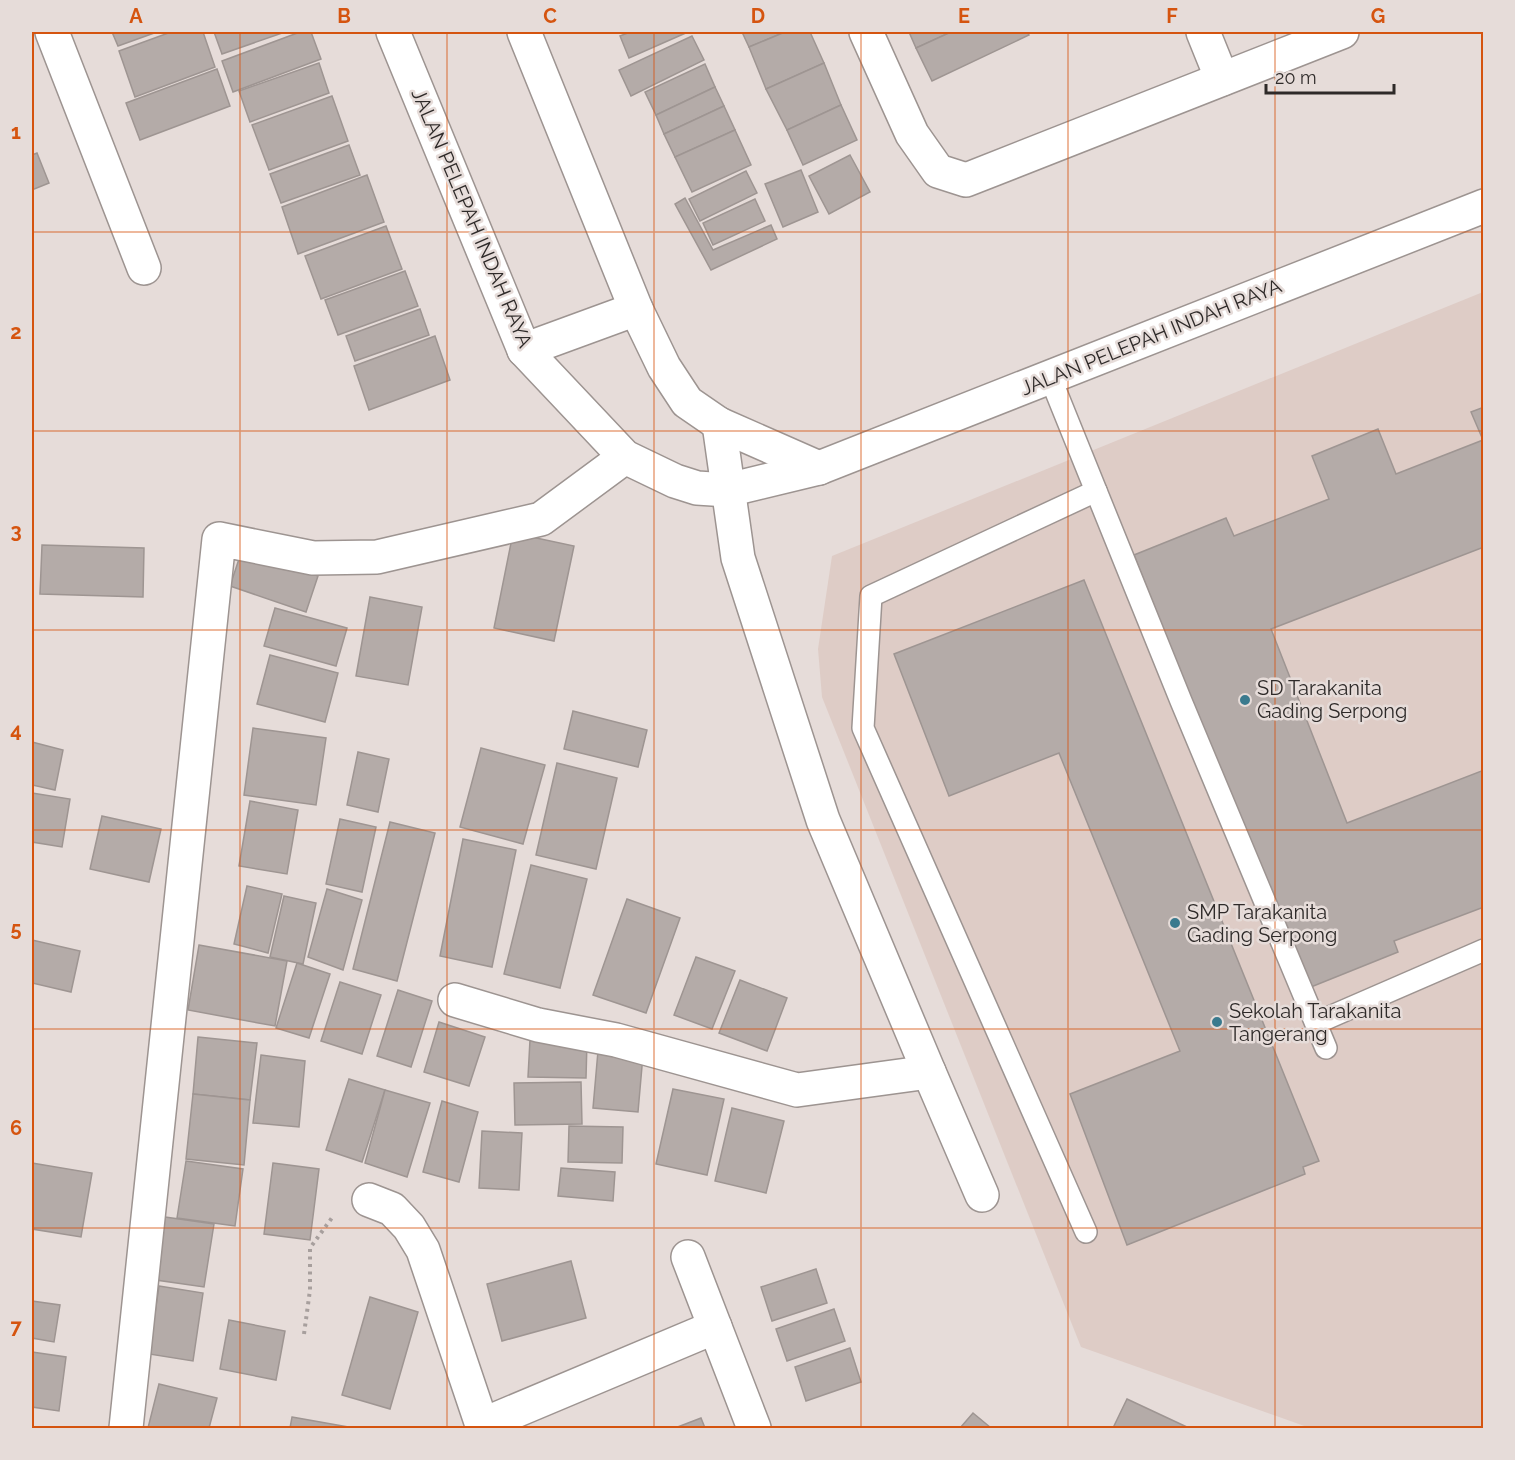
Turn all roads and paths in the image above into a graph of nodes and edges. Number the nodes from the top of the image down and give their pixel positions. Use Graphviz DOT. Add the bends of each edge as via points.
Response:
graph roads {
  1 [pos="52,32"];
  2 [pos="393,32"];
  3 [pos="524,32"];
  4 [pos="866,32"];
  5 [pos="1203,32"];
  6 [pos="1342,32"];
  7 [pos="1222,79"];
  8 [pos="1484,206"];
  9 [pos="144,268"];
  10 [pos="636,309"];
  11 [pos="524,350"];
  12 [pos="1050,377"];
  13 [pos="719,424"];
  14 [pos="625,457"];
  15 [pos="819,468"];
  16 [pos="728,490"];
  17 [pos="1096,491"];
  18 [pos="1484,950"];
  19 [pos="455,1000"];
  20 [pos="1316,1023"];
  21 [pos="1326,1048"];
  22 [pos="929,1072"];
  23 [pos="982,1195"];
  24 [pos="369,1200"];
  25 [pos="1086,1232"];
  26 [pos="688,1257"];
  27 [pos="716,1327"];
  28 [pos="304,1334"];
  29 [pos="482,1427"];
  30 [pos="126,1428"];
  31 [pos="754,1428"];
  1 -- 9 [label="street"];
  2 -- 11 [label="street, JALAN PELEPAH INDAH RAYA"];
  3 -- 10 [label="street"];
  4 -- 7 [label="street" via="912,134 938,171 966,180"];
  5 -- 7 [label="street"];
  6 -- 7 [label="street"];
  8 -- 12 [label="street, JALAN PELEPAH INDAH RAYA"];
  10 -- 11 [label="street"];
  10 -- 13 [label="street" via="664,367 687,402"];
  11 -- 14 [label="street, JALAN PELEPAH INDAH RAYA"];
  12 -- 15 [label="street, JALAN PELEPAH INDAH RAYA"];
  12 -- 17 [label="lane"];
  13 -- 15 [label="street"];
  13 -- 16 [label="street"];
  14 -- 16 [label="street, JALAN PELEPAH INDAH RAYA" via="675,481 697,488"];
  14 -- 30 [label="street" via="541,519 377,557 313,558 219,539"];
  15 -- 16 [label="street, JALAN PELEPAH INDAH RAYA"];
  16 -- 22 [label="street" via="738,558 823,820"];
  17 -- 20 [label="lane"];
  17 -- 25 [label="lane" via="871,596 863,728"];
  18 -- 20 [label="lane"];
  19 -- 22 [label="street" via="538,1025 616,1040 797,1090"];
  20 -- 21 [label="lane"];
  22 -- 23 [label="street"];
  24 -- 28 [label="path" via="350,1204 332,1216 310,1248"];
  24 -- 29 [label="street" via="392,1209 423,1250"];
  26 -- 27 [label="street"];
  27 -- 29 [label="street"];
  27 -- 31 [label="street"];
}
